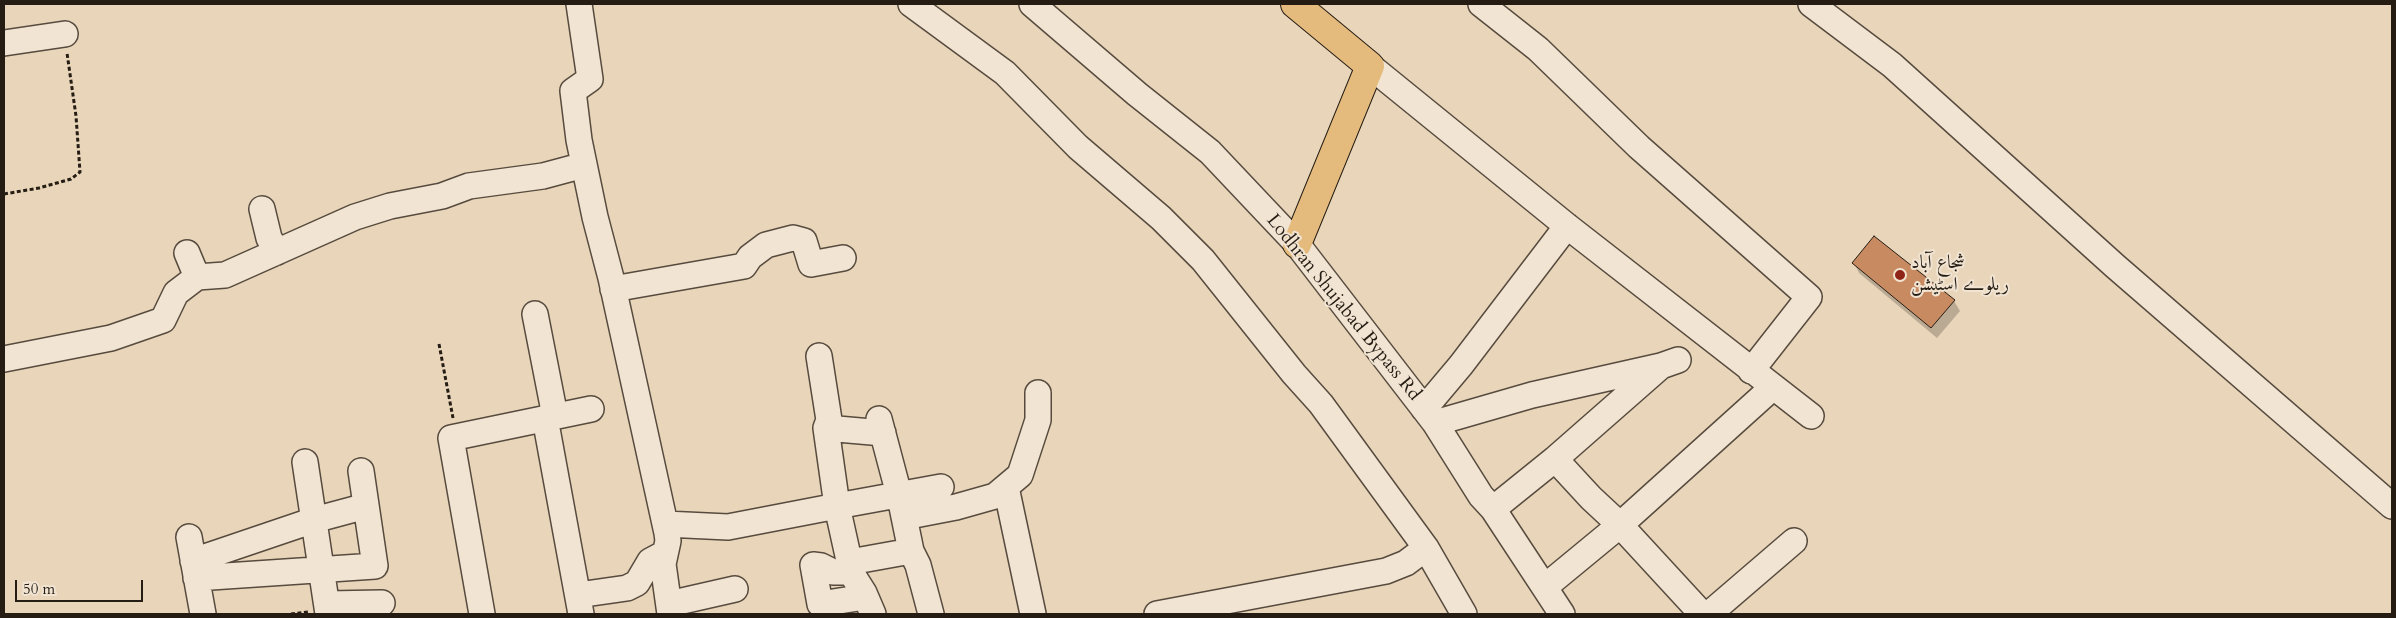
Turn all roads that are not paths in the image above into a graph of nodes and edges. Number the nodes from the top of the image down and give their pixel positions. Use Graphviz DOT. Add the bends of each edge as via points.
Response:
graph roads {
  1 [pos="579,4"];
  2 [pos="911,4"];
  3 [pos="1032,4"];
  4 [pos="1295,4"];
  5 [pos="1481,4"];
  6 [pos="1811,4"];
  7 [pos="64,34"];
  8 [pos="4,43"];
  9 [pos="1370,66"];
  10 [pos="584,165"];
  11 [pos="262,209"];
  12 [pos="1567,226"];
  13 [pos="1297,244"];
  14 [pos="277,252"];
  15 [pos="187,253"];
  16 [pos="842,258"];
  17 [pos="198,277"];
  18 [pos="613,289"];
  19 [pos="535,314"];
  20 [pos="819,356"];
  21 [pos="4,359"];
  22 [pos="1751,371"];
  23 [pos="1772,388"];
  24 [pos="1038,393"];
  25 [pos="591,409"];
  26 [pos="1429,416"];
  27 [pos="1811,416"];
  28 [pos="550,417"];
  29 [pos="826,428"];
  30 [pos="1555,459"];
  31 [pos="305,462"];
  32 [pos="361,471"];
  33 [pos="1006,486"];
  34 [pos="941,487"];
  35 [pos="366,506"];
  36 [pos="837,506"];
  37 [pos="2392,506"];
  38 [pos="902,507"];
  39 [pos="1493,509"];
  40 [pos="314,520"];
  41 [pos="666,524"];
  42 [pos="1620,525"];
  43 [pos="1794,541"];
  44 [pos="1426,548"];
  45 [pos="911,551"];
  46 [pos="664,553"];
  47 [pos="193,559"];
  48 [pos="375,566"];
  49 [pos="851,567"];
  50 [pos="321,570"];
  51 [pos="1546,586"];
  52 [pos="735,589"];
  53 [pos="580,605"];
  54 [pos="869,605"];
  55 [pos="1259,605"];
  56 [pos="327,609"];
  57 [pos="383,609"];
  58 [pos="669,609"];
  59 [pos="821,609"];
  60 [pos="203,614"];
  61 [pos="482,614"];
  62 [pos="931,614"];
  63 [pos="1033,614"];
  64 [pos="1157,614"];
  65 [pos="1464,614"];
  66 [pos="1562,614"];
  67 [pos="1702,614"];
  68 [pos="1709,614"];
  1 -- 10 [label="street" via="590,79 573,91"];
  2 -- 44 [label="street" via="1005,73 1078,147 1203,260 1321,404"];
  3 -- 13 [label="street, Lodhran Shujabad Bypass Rd" via="1210,152"];
  4 -- 9 [label="main road"];
  5 -- 22 [label="street" via="1538,49 1639,147 1810,297"];
  6 -- 37 [label="street" via="1892,65 2115,266"];
  7 -- 8 [label="street"];
  9 -- 12 [label="street"];
  9 -- 13 [label="main road"];
  10 -- 14 [label="street" via="543,176 469,186 442,196 390,206 355,217"];
  10 -- 18 [label="street"];
  11 -- 14 [label="street" via="269,238"];
  12 -- 22 [label="street"];
  12 -- 26 [label="street" via="1462,365"];
  13 -- 26 [label="street, Lodhran Shujabad Bypass Rd"];
  14 -- 17 [label="street" via="225,275"];
  15 -- 17 [label="street"];
  16 -- 18 [label="street" via="811,264 804,241 793,238 766,245 750,256 744,266"];
  17 -- 21 [label="street" via="176,293 163,320 111,338"];
  18 -- 41 [label="street"];
  19 -- 28 [label="street"];
  20 -- 29 [label="street" via="829,420"];
  22 -- 23 [label="street"];
  23 -- 27 [label="street"];
  23 -- 42 [label="street"];
  24 -- 33 [label="street" via="1038,420 1029,452 1020,475"];
  25 -- 28 [label="street"];
  26 -- 30 [label="street" via="1532,396 1670,363"];
  26 -- 39 [label="street, Lodhran Shujabad Bypass Rd" via="1481,496"];
  28 -- 53 [label="street"];
  28 -- 61 [label="street" via="451,438"];
  29 -- 36 [label="street"];
  29 -- 38 [label="street" via="881,426"];
  30 -- 39 [label="street"];
  30 -- 42 [label="street"];
  31 -- 40 [label="street"];
  32 -- 35 [label="street"];
  33 -- 38 [label="street" via="995,496 956,507"];
  33 -- 63 [label="street"];
  34 -- 38 [label="street"];
  35 -- 40 [label="street"];
  35 -- 48 [label="street"];
  36 -- 38 [label="street"];
  36 -- 41 [label="street" via="728,526"];
  36 -- 49 [label="street"];
  38 -- 45 [label="street"];
  39 -- 51 [label="street, Lodhran Shujabad Bypass Rd"];
  40 -- 47 [label="street"];
  40 -- 50 [label="street"];
  41 -- 46 [label="street" via="668,541"];
  42 -- 51 [label="street"];
  42 -- 67 [label="street"];
  43 -- 68 [label="street"];
  44 -- 55 [label="street" via="1406,563 1386,571"];
  44 -- 65 [label="street"];
  45 -- 49 [label="street"];
  45 -- 62 [label="street"];
  46 -- 53 [label="street" via="650,561 637,583"];
  46 -- 58 [label="street"];
  47 -- 50 [label="street"];
  47 -- 60 [label="street"];
  48 -- 50 [label="street"];
  48 -- 57 [label="street"];
  49 -- 54 [label="street"];
  49 -- 59 [label="street" via="833,572 812,565"];
  50 -- 56 [label="street"];
  51 -- 66 [label="street, Lodhran Shujabad Bypass Rd"];
  52 -- 58 [label="street"];
  54 -- 59 [label="street"];
  55 -- 64 [label="street"];
  56 -- 57 [label="street"];
}
